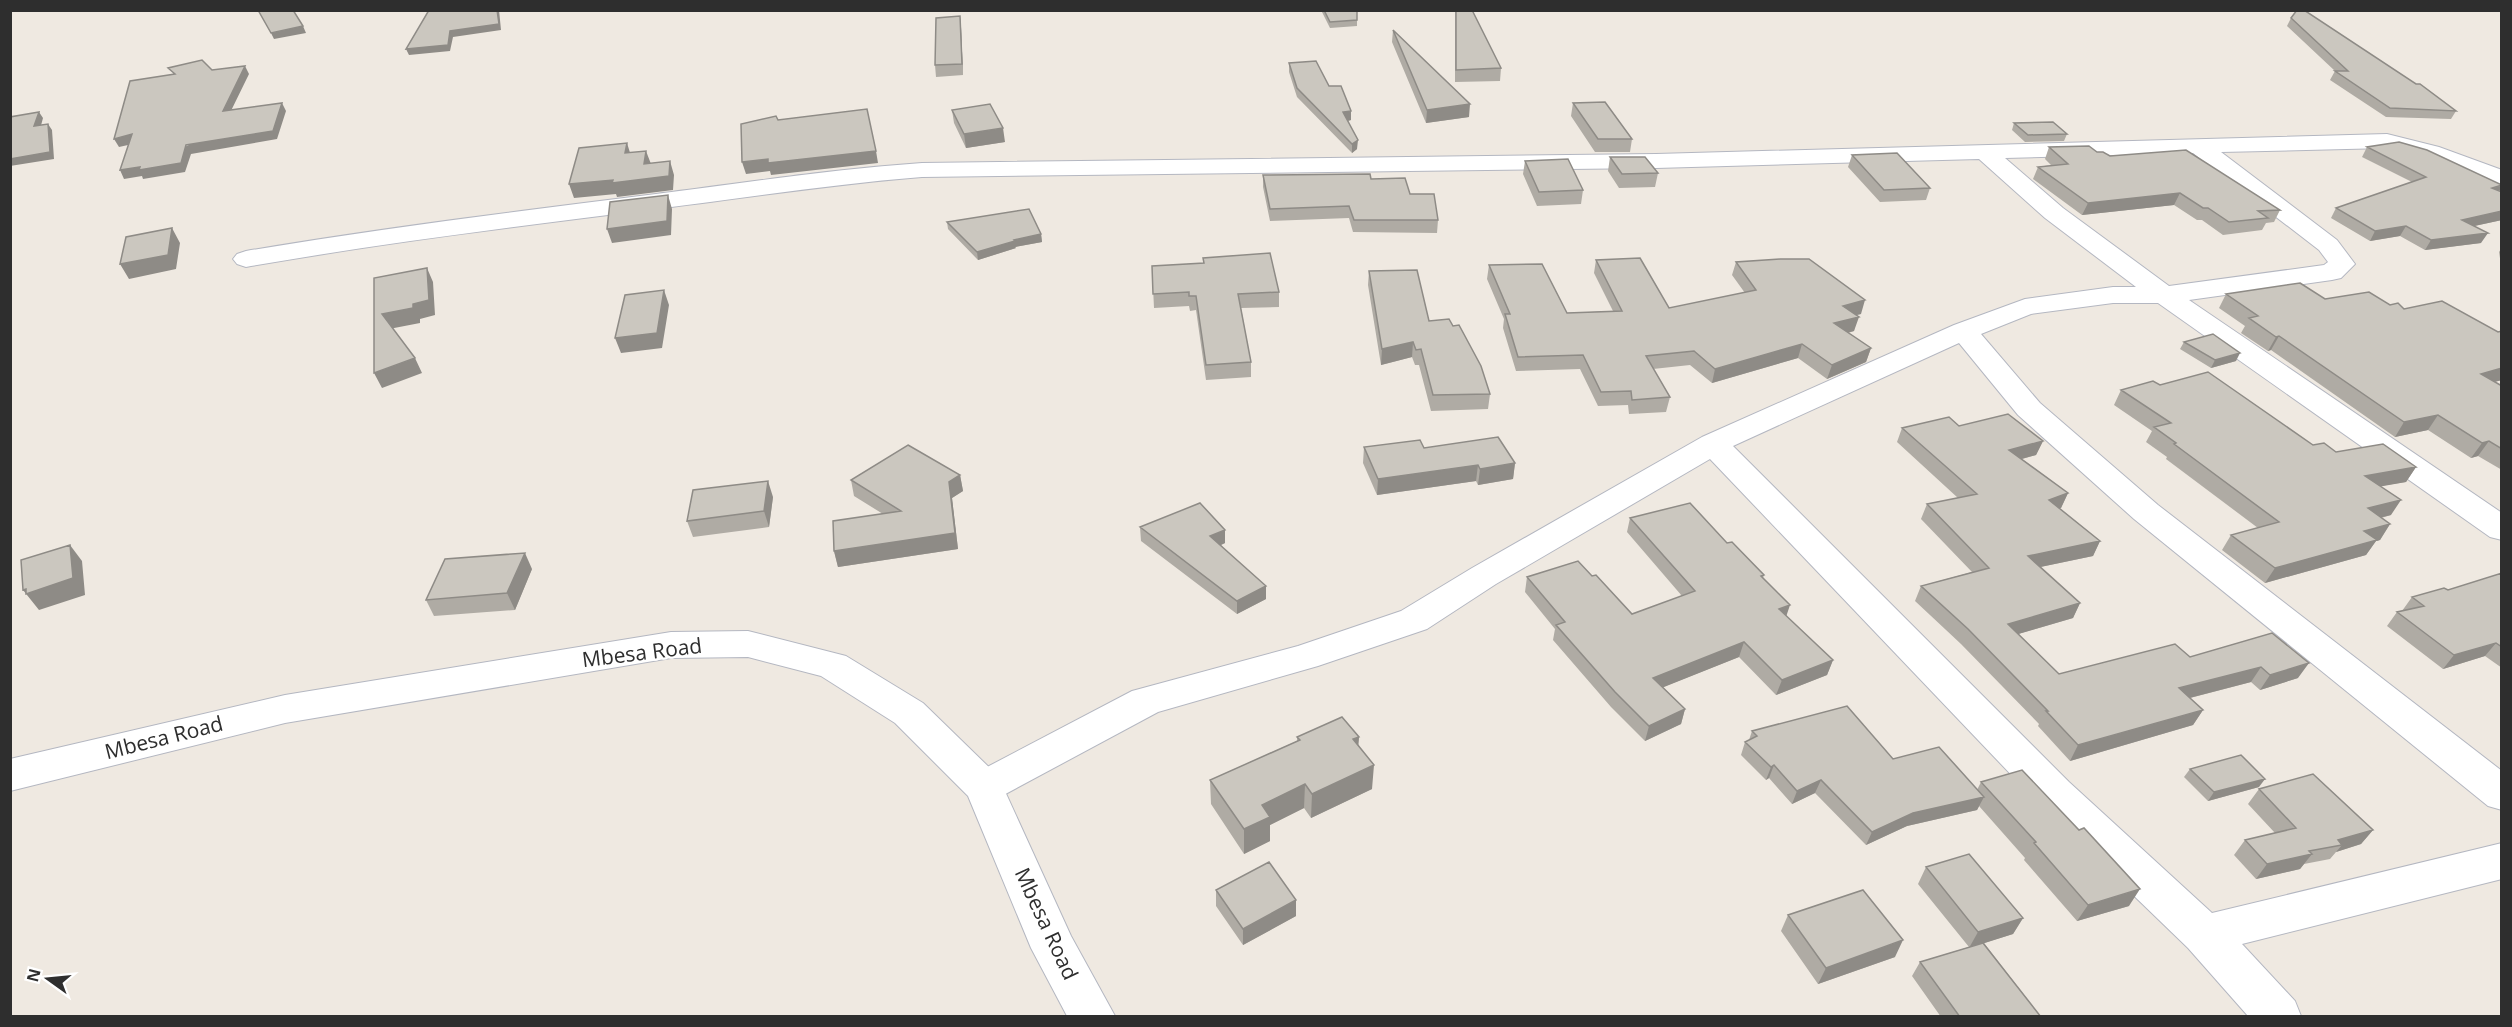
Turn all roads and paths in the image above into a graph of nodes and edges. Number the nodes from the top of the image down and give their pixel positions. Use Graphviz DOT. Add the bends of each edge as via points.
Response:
graph roads {
  1 [pos="2197,145"];
  2 [pos="1983,151"];
  3 [pos="2502,179"];
  4 [pos="246,259"];
  5 [pos="2164,295"];
  6 [pos="1964,331"];
  7 [pos="1713,444"];
  8 [pos="2502,529"];
  9 [pos="10,775"];
  10 [pos="984,787"];
  11 [pos="2502,794"];
  12 [pos="2502,861"];
  13 [pos="2204,934"];
  14 [pos="1092,1017"];
  15 [pos="2278,1017"];
  1 -- 2 [label="street"];
  1 -- 3 [label="street" via="2387,141 2468,164"];
  1 -- 5 [label="street" via="2328,245 2342,264 2332,272"];
  2 -- 4 [label="street" via="1656,161 922,170 840,176 373,237"];
  2 -- 5 [label="street" via="2054,213"];
  5 -- 6 [label="street" via="2113,295 2025,307"];
  5 -- 8 [label="street"];
  6 -- 7 [label="street"];
  6 -- 11 [label="street" via="2029,409 2146,512"];
  7 -- 10 [label="street" via="1414,620 1305,657 1146,701"];
  7 -- 13 [label="street" via="2055,794"];
  9 -- 10 [label="street, Mbesa Road" via="285,709 671,645 748,644 833,666 909,712"];
  10 -- 14 [label="street, Mbesa Road" via="1054,948"];
  12 -- 13 [label="street"];
  13 -- 15 [label="street"];
}
